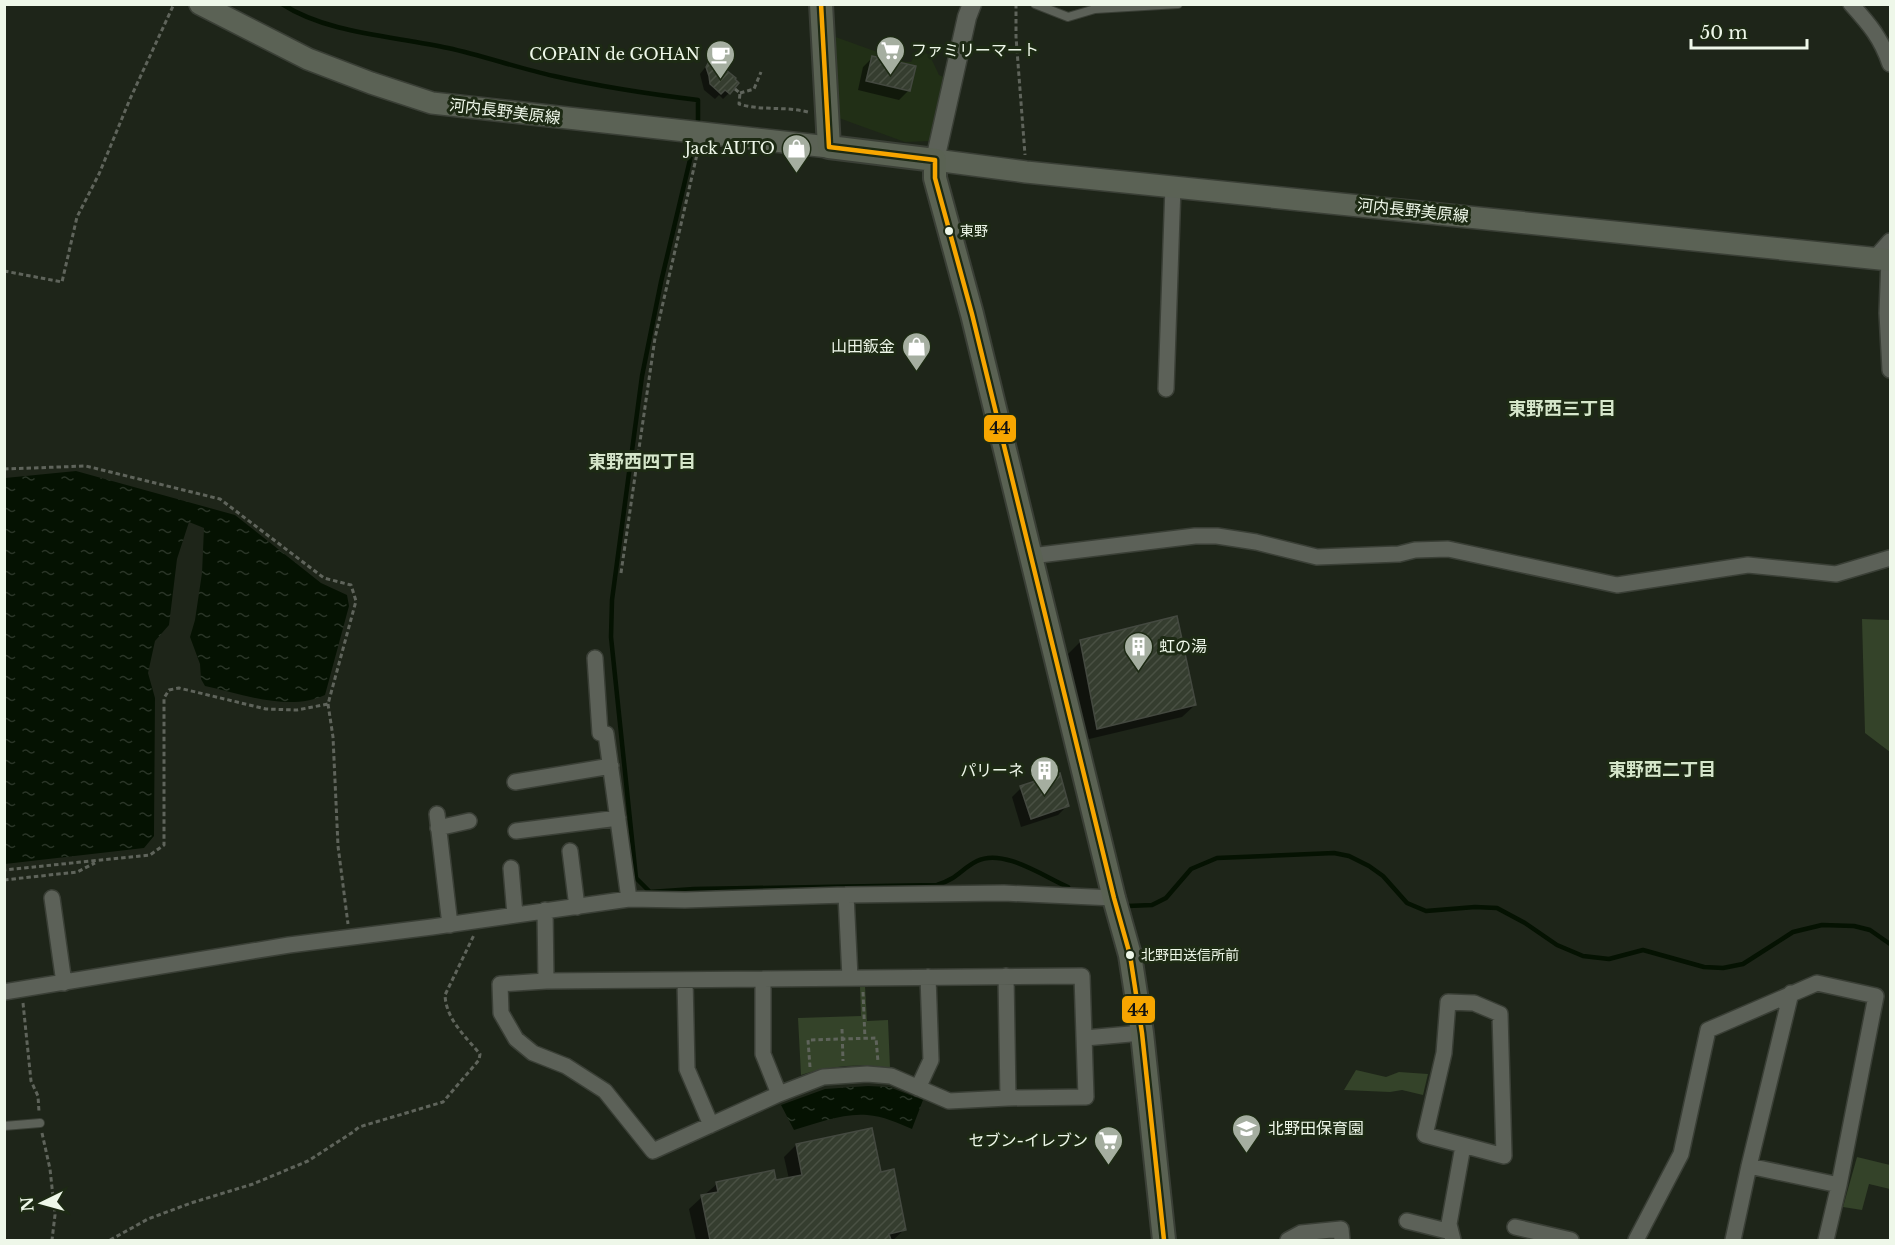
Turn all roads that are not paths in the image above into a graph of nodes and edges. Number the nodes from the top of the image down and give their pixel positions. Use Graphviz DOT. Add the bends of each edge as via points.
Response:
graph roads {
  1 [pos="200,4"];
  2 [pos="821,4"];
  3 [pos="972,4"];
  4 [pos="1035,4"];
  5 [pos="1178,4"];
  6 [pos="1851,4"];
  7 [pos="1890,64"];
  8 [pos="829,147"];
  9 [pos="935,160"];
  10 [pos="1173,186"];
  11 [pos="1886,255"];
  12 [pos="1890,370"];
  13 [pos="1166,389"];
  14 [pos="1031,556"];
  15 [pos="1890,558"];
  16 [pos="595,658"];
  17 [pos="611,766"];
  18 [pos="515,782"];
  19 [pos="618,818"];
  20 [pos="469,821"];
  21 [pos="516,831"];
  22 [pos="570,851"];
  23 [pos="512,868"];
  24 [pos="846,895"];
  25 [pos="52,898"];
  26 [pos="1114,898"];
  27 [pos="629,899"];
  28 [pos="577,907"];
  29 [pos="546,910"];
  30 [pos="516,915"];
  31 [pos="450,925"];
  32 [pos="1005,976"];
  33 [pos="928,977"];
  34 [pos="856,978"];
  35 [pos="762,979"];
  36 [pos="685,980"];
  37 [pos="546,981"];
  38 [pos="64,983"];
  39 [pos="4,992"];
  40 [pos="1791,993"];
  41 [pos="1142,1033"];
  42 [pos="1085,1038"];
  43 [pos="918,1088"];
  44 [pos="779,1094"];
  45 [pos="1008,1098"];
  46 [pos="40,1123"];
  47 [pos="711,1125"];
  48 [pos="4,1126"];
  49 [pos="1463,1146"];
  50 [pos="1749,1166"];
  51 [pos="1839,1185"];
  52 [pos="1407,1221"];
  53 [pos="1515,1227"];
  54 [pos="1452,1236"];
  55 [pos="1164,1240"];
  56 [pos="1288,1240"];
  57 [pos="1342,1240"];
  58 [pos="1571,1240"];
  59 [pos="1636,1240"];
  60 [pos="1733,1240"];
  61 [pos="1826,1240"];
  1 -- 8 [label="main road, 河内長野美原線" via="308,58 432,103"];
  2 -- 8 [label="main road"];
  3 -- 9 [label="street"];
  4 -- 5 [label="lane" via="1068,17 1095,9"];
  6 -- 7 [label="street" via="1874,29"];
  8 -- 9 [label="main road"];
  9 -- 10 [label="main road, 河内長野美原線"];
  9 -- 14 [label="main road" via="935,178"];
  10 -- 11 [label="main road, 河内長野美原線"];
  10 -- 13 [label="street"];
  11 -- 12 [label="street"];
  14 -- 15 [label="street" via="1217,536 1317,557 1448,549 1617,585 1748,565 1836,574"];
  14 -- 26 [label="main road"];
  16 -- 17 [label="street" via="600,734 606,734"];
  17 -- 18 [label="street"];
  17 -- 19 [label="street"];
  19 -- 21 [label="street"];
  19 -- 27 [label="street"];
  20 -- 31 [label="street" via="438,821"];
  22 -- 28 [label="street"];
  23 -- 30 [label="street"];
  24 -- 26 [label="street" via="1004,893"];
  24 -- 27 [label="street"];
  24 -- 34 [label="street"];
  25 -- 38 [label="street" via="46,914"];
  26 -- 41 [label="main road" via="1130,955"];
  27 -- 28 [label="street"];
  28 -- 29 [label="street"];
  29 -- 30 [label="street"];
  29 -- 37 [label="street"];
  30 -- 31 [label="street"];
  31 -- 38 [label="street" via="289,945"];
  32 -- 33 [label="street"];
  32 -- 42 [label="street" via="1083,976"];
  32 -- 45 [label="street"];
  33 -- 34 [label="street"];
  33 -- 43 [label="street" via="931,1060"];
  34 -- 35 [label="street"];
  35 -- 36 [label="street"];
  35 -- 44 [label="street" via="763,1054"];
  36 -- 37 [label="street"];
  36 -- 47 [label="street" via="687,1070"];
  37 -- 47 [label="street" via="500,984 501,1013 516,1039 533,1053 566,1066 605,1091 653,1151"];
  38 -- 39 [label="street"];
  40 -- 50 [label="street"];
  40 -- 51 [label="street" via="1817,983 1876,996"];
  40 -- 59 [label="street" via="1708,1030 1681,1154"];
  41 -- 42 [label="street"];
  41 -- 55 [label="main road"];
  42 -- 45 [label="street" via="1086,1097"];
  43 -- 44 [label="street" via="891,1076 844,1075 823,1077"];
  43 -- 45 [label="street" via="950,1101"];
  44 -- 47 [label="street"];
  46 -- 48 [label="lane"];
  49 -- 49 [label="street" via="1504,1156 1500,1014 1474,1003 1448,1002 1444,1053 1425,1136"];
  49 -- 54 [label="street" via="1449,1224"];
  50 -- 51 [label="street"];
  50 -- 60 [label="street"];
  51 -- 61 [label="street"];
  52 -- 54 [label="street"];
  53 -- 58 [label="street"];
  56 -- 57 [label="street" via="1301,1233 1341,1229"];
}
